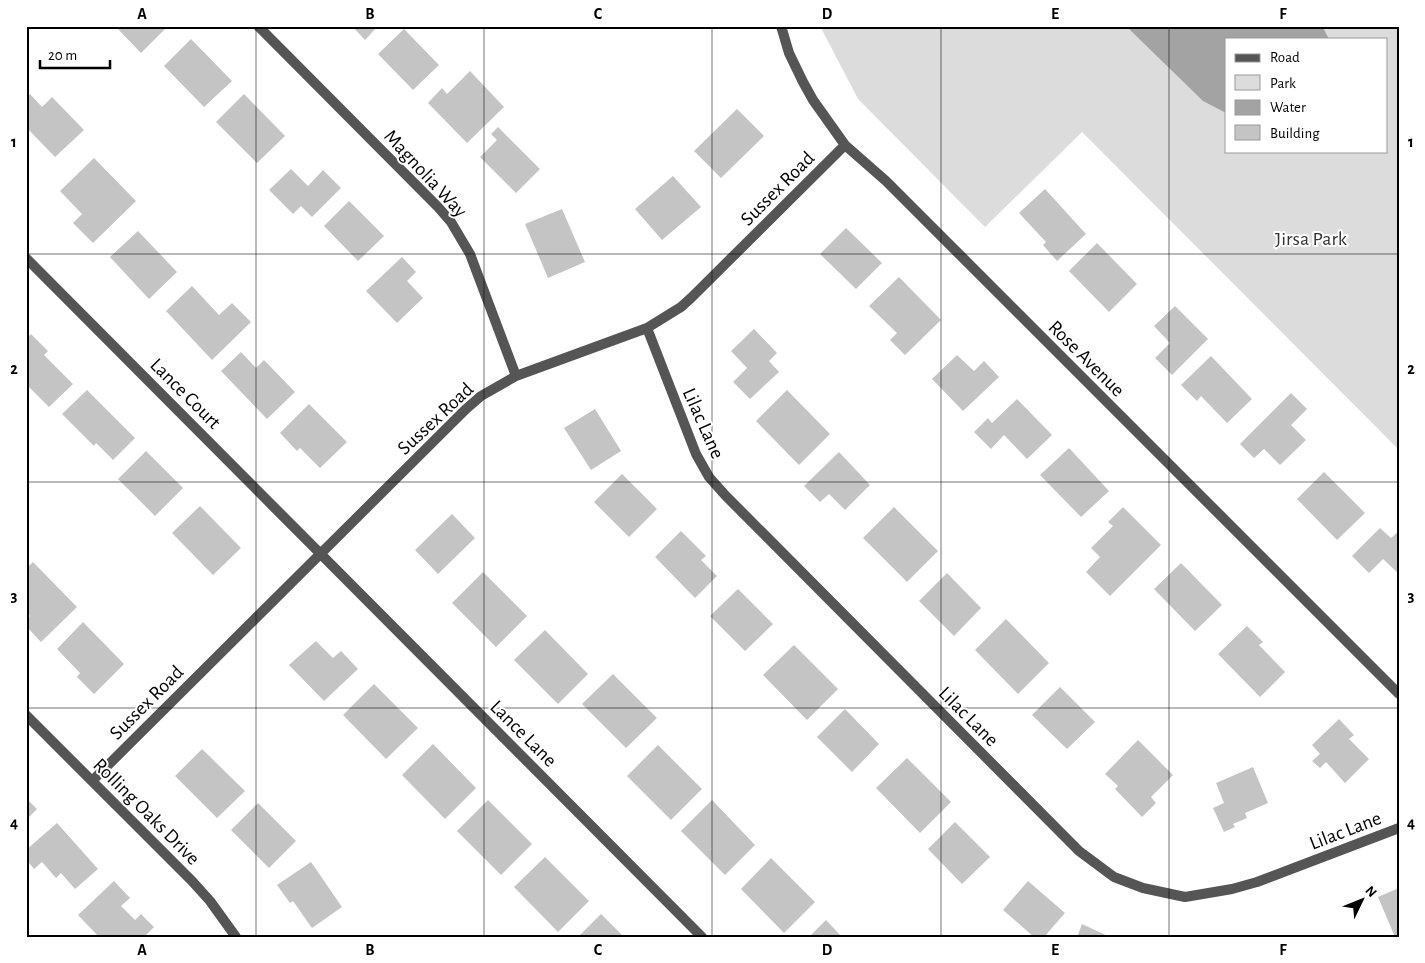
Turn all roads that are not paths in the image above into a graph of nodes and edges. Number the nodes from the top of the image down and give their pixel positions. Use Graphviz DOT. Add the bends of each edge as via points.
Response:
graph roads {
  1 [pos="258,26"];
  2 [pos="781,26"];
  3 [pos="845,145"];
  4 [pos="26,258"];
  5 [pos="647,328"];
  6 [pos="516,376"];
  7 [pos="321,554"];
  8 [pos="1399,694"];
  9 [pos="26,715"];
  10 [pos="92,781"];
  11 [pos="1399,828"];
  12 [pos="236,937"];
  13 [pos="702,937"];
  1 -- 6 [label="street, Magnolia Way" via="450,222 470,254"];
  2 -- 3 [label="street, Rose Avenue" via="803,82"];
  3 -- 5 [label="street, Sussex Road" via="692,298"];
  3 -- 8 [label="street, Rose Avenue" via="893,188"];
  4 -- 7 [label="street, Lance Court"];
  5 -- 6 [label="street, Sussex Road"];
  5 -- 11 [label="street, Lilac Lane" via="684,426 709,477 1079,852 1114,877 1143,888 1186,897 1232,890"];
  6 -- 7 [label="street, Sussex Road" via="481,396 466,409"];
  7 -- 10 [label="street, Sussex Road"];
  7 -- 13 [label="street, Lance Lane"];
  9 -- 10 [label="street, Rolling Oaks Drive"];
  10 -- 12 [label="street, Rolling Oaks Drive" via="192,881"];
}
